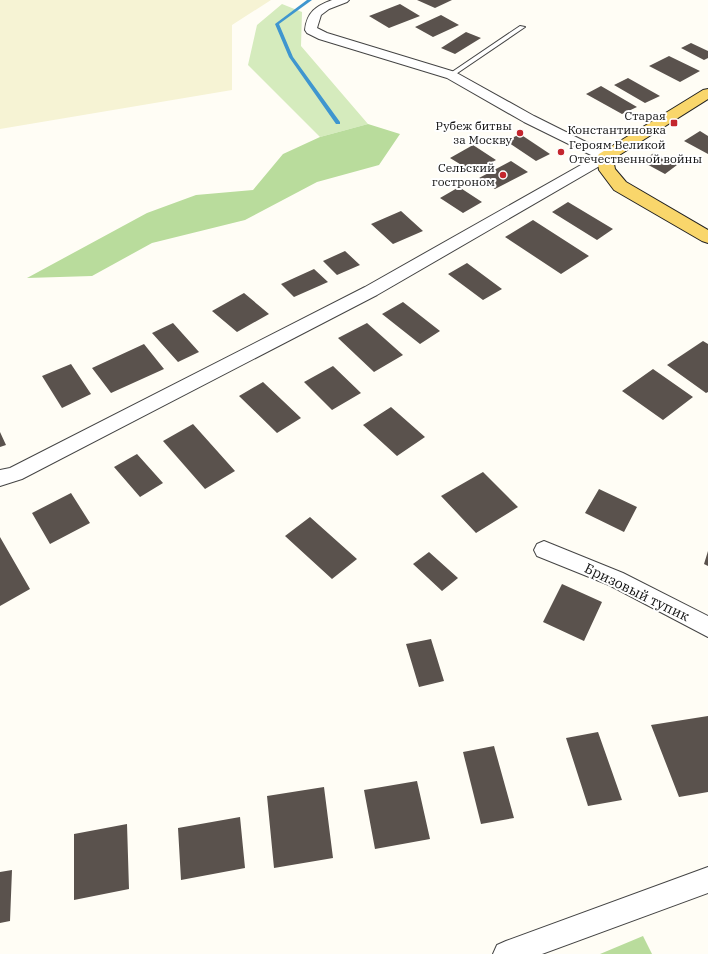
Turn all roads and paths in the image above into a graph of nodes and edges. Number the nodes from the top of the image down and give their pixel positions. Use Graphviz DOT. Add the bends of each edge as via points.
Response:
graph roads {
  1 [pos="343,0"];
  2 [pos="522,27"];
  3 [pos="451,75"];
  4 [pos="708,93"];
  5 [pos="604,157"];
  6 [pos="708,237"];
  7 [pos="0,478"];
  8 [pos="544,550"];
  9 [pos="708,627"];
  10 [pos="708,880"];
  11 [pos="506,954"];
  1 -- 3 [label="street" via="319,10 311,20 310,30"];
  2 -- 3 [label="lane"];
  3 -- 5 [label="street"];
  4 -- 5 [label="main road"];
  5 -- 6 [label="main road" via="607,170 620,186"];
  5 -- 7 [label="street" via="371,291 22,470"];
  8 -- 9 [label="street, Бризовый тупик" via="616,579"];
  10 -- 11 [label="street"];
}
